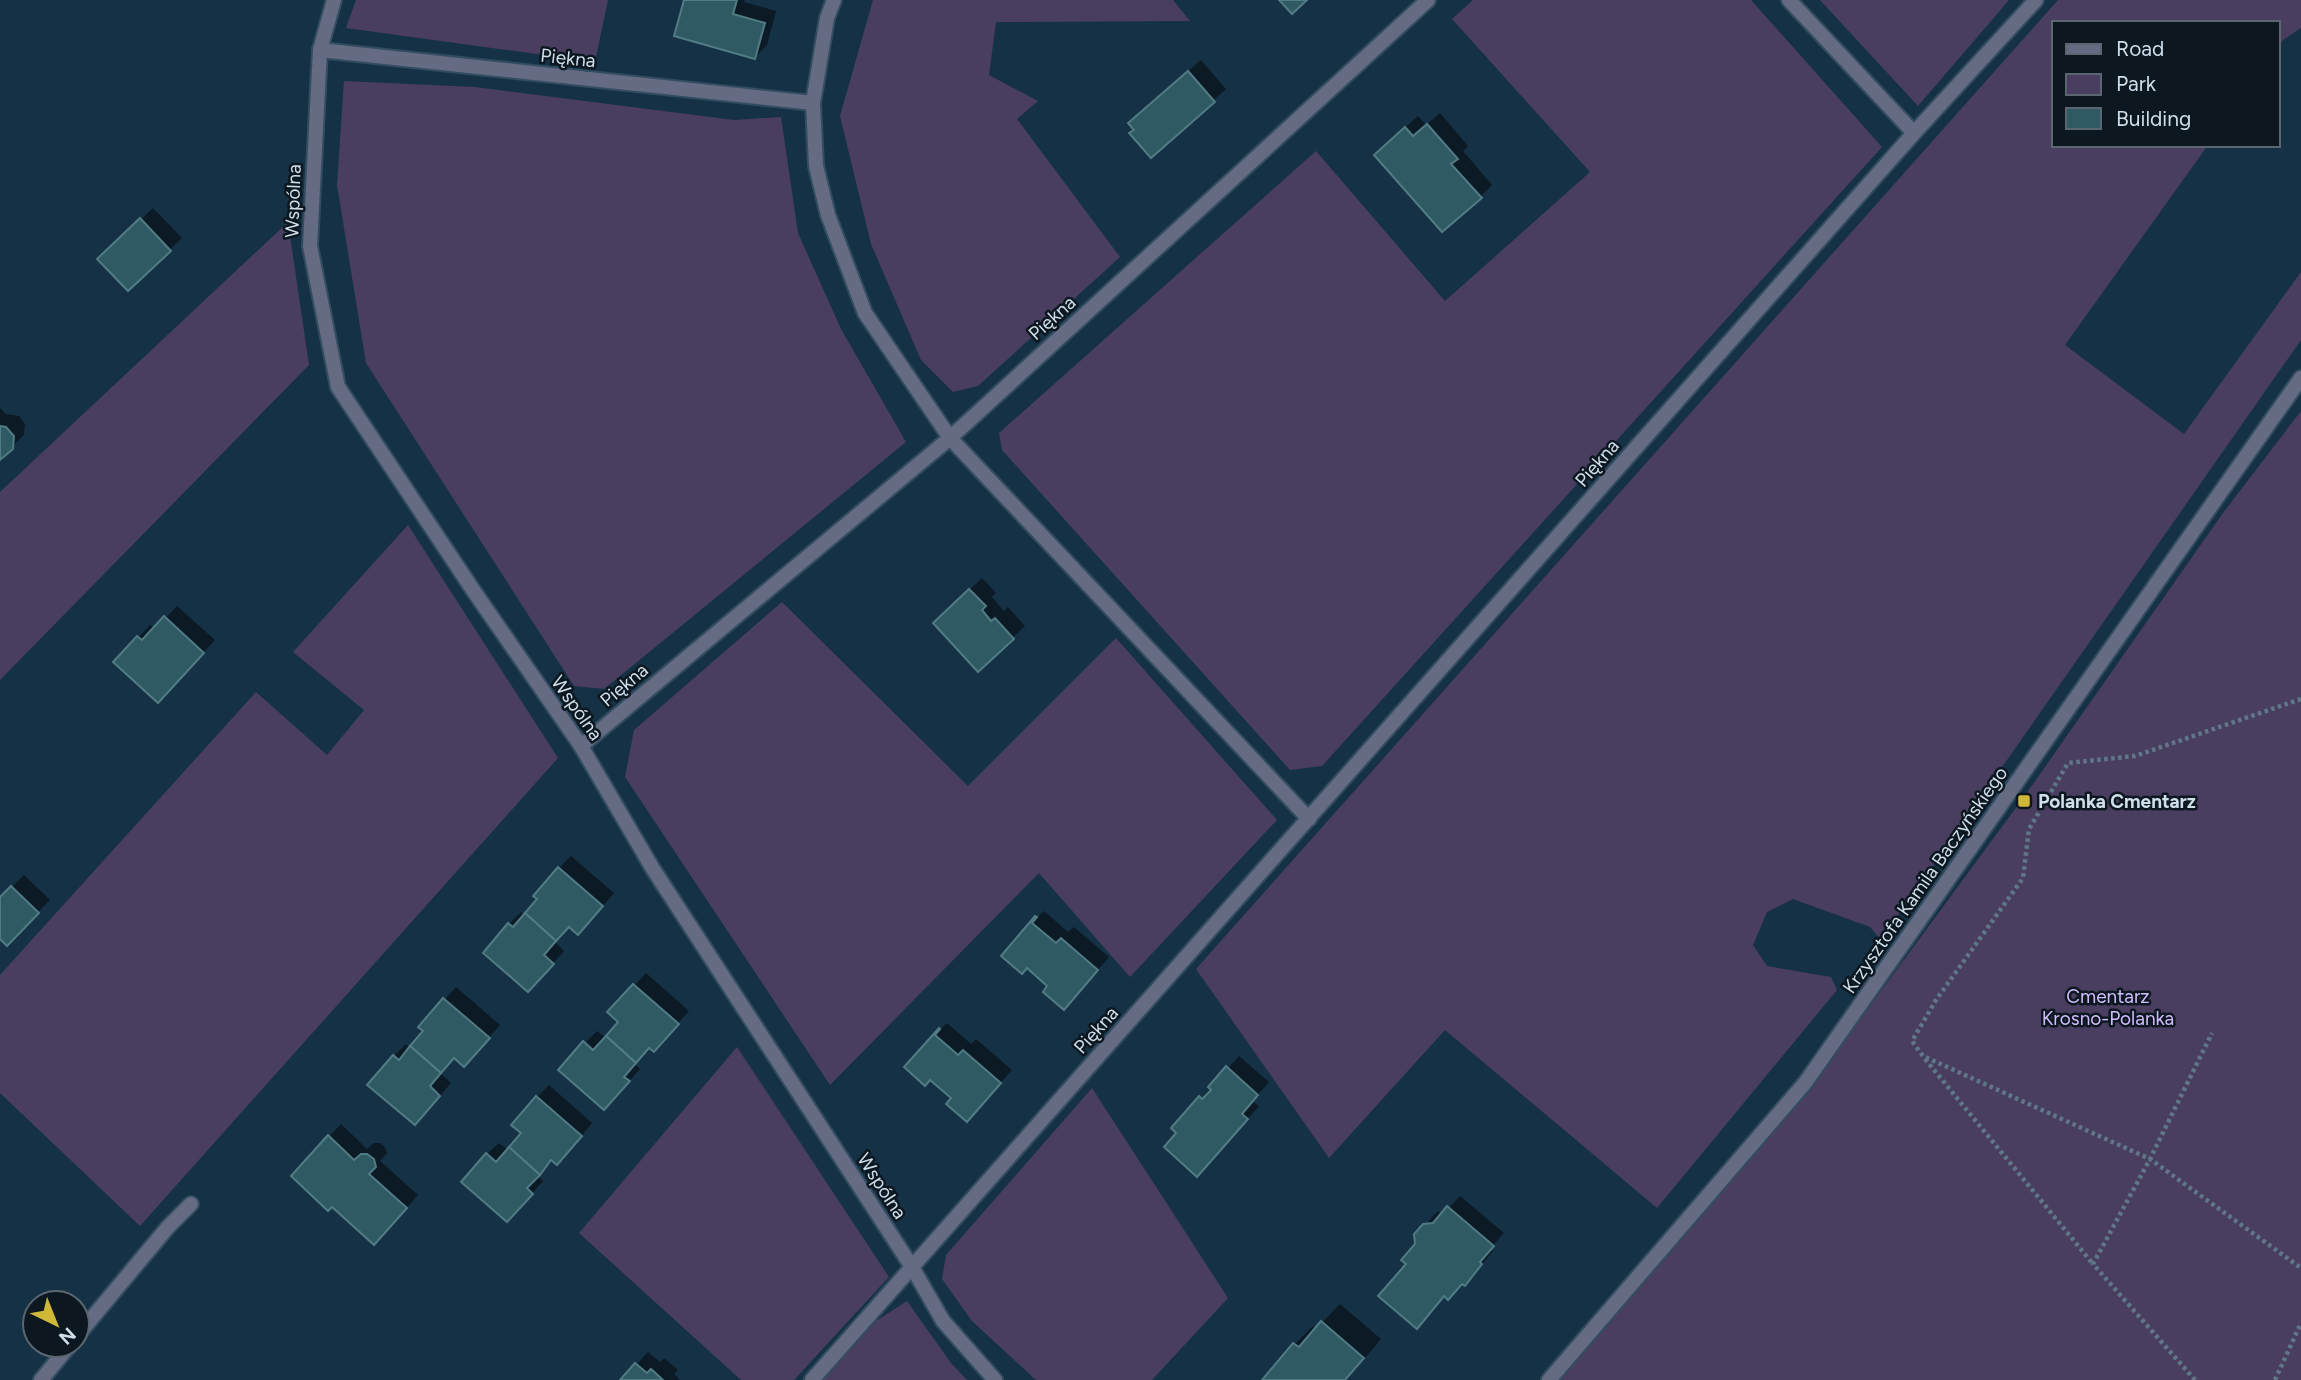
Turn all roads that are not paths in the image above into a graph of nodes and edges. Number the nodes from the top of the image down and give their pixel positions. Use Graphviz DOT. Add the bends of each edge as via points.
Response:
graph roads {
  1 [pos="334,0"];
  2 [pos="834,0"];
  3 [pos="1428,0"];
  4 [pos="1789,0"];
  5 [pos="2036,0"];
  6 [pos="320,50"];
  7 [pos="813,103"];
  8 [pos="1914,134"];
  9 [pos="2301,379"];
  10 [pos="950,438"];
  11 [pos="581,746"];
  12 [pos="1309,819"];
  13 [pos="191,1204"];
  14 [pos="912,1267"];
  15 [pos="91,1319"];
  16 [pos="58,1359"];
  17 [pos="41,1380"];
  18 [pos="812,1380"];
  19 [pos="995,1380"];
  20 [pos="1549,1380"];
  1 -- 6 [label="street, Wspólna"];
  2 -- 7 [label="street"];
  3 -- 10 [label="street, Piękna"];
  4 -- 8 [label="street"];
  5 -- 8 [label="street, Piękna"];
  6 -- 7 [label="street, Piękna"];
  6 -- 11 [label="street, Wspólna" via="310,246 338,387"];
  7 -- 10 [label="street" via="816,166 828,215 865,313"];
  8 -- 12 [label="street, Piękna"];
  9 -- 20 [label="street, Krzysztofa Kamila Baczyńskiego" via="1805,1083"];
  10 -- 11 [label="street, Piękna"];
  10 -- 12 [label="street"];
  11 -- 14 [label="street, Wspólna" via="653,869"];
  12 -- 14 [label="street, Piękna"];
  13 -- 15 [label="street"];
  14 -- 18 [label="street, Piękna"];
  14 -- 19 [label="street, Wspólna" via="943,1321"];
  16 -- 17 [label="street"];
}
